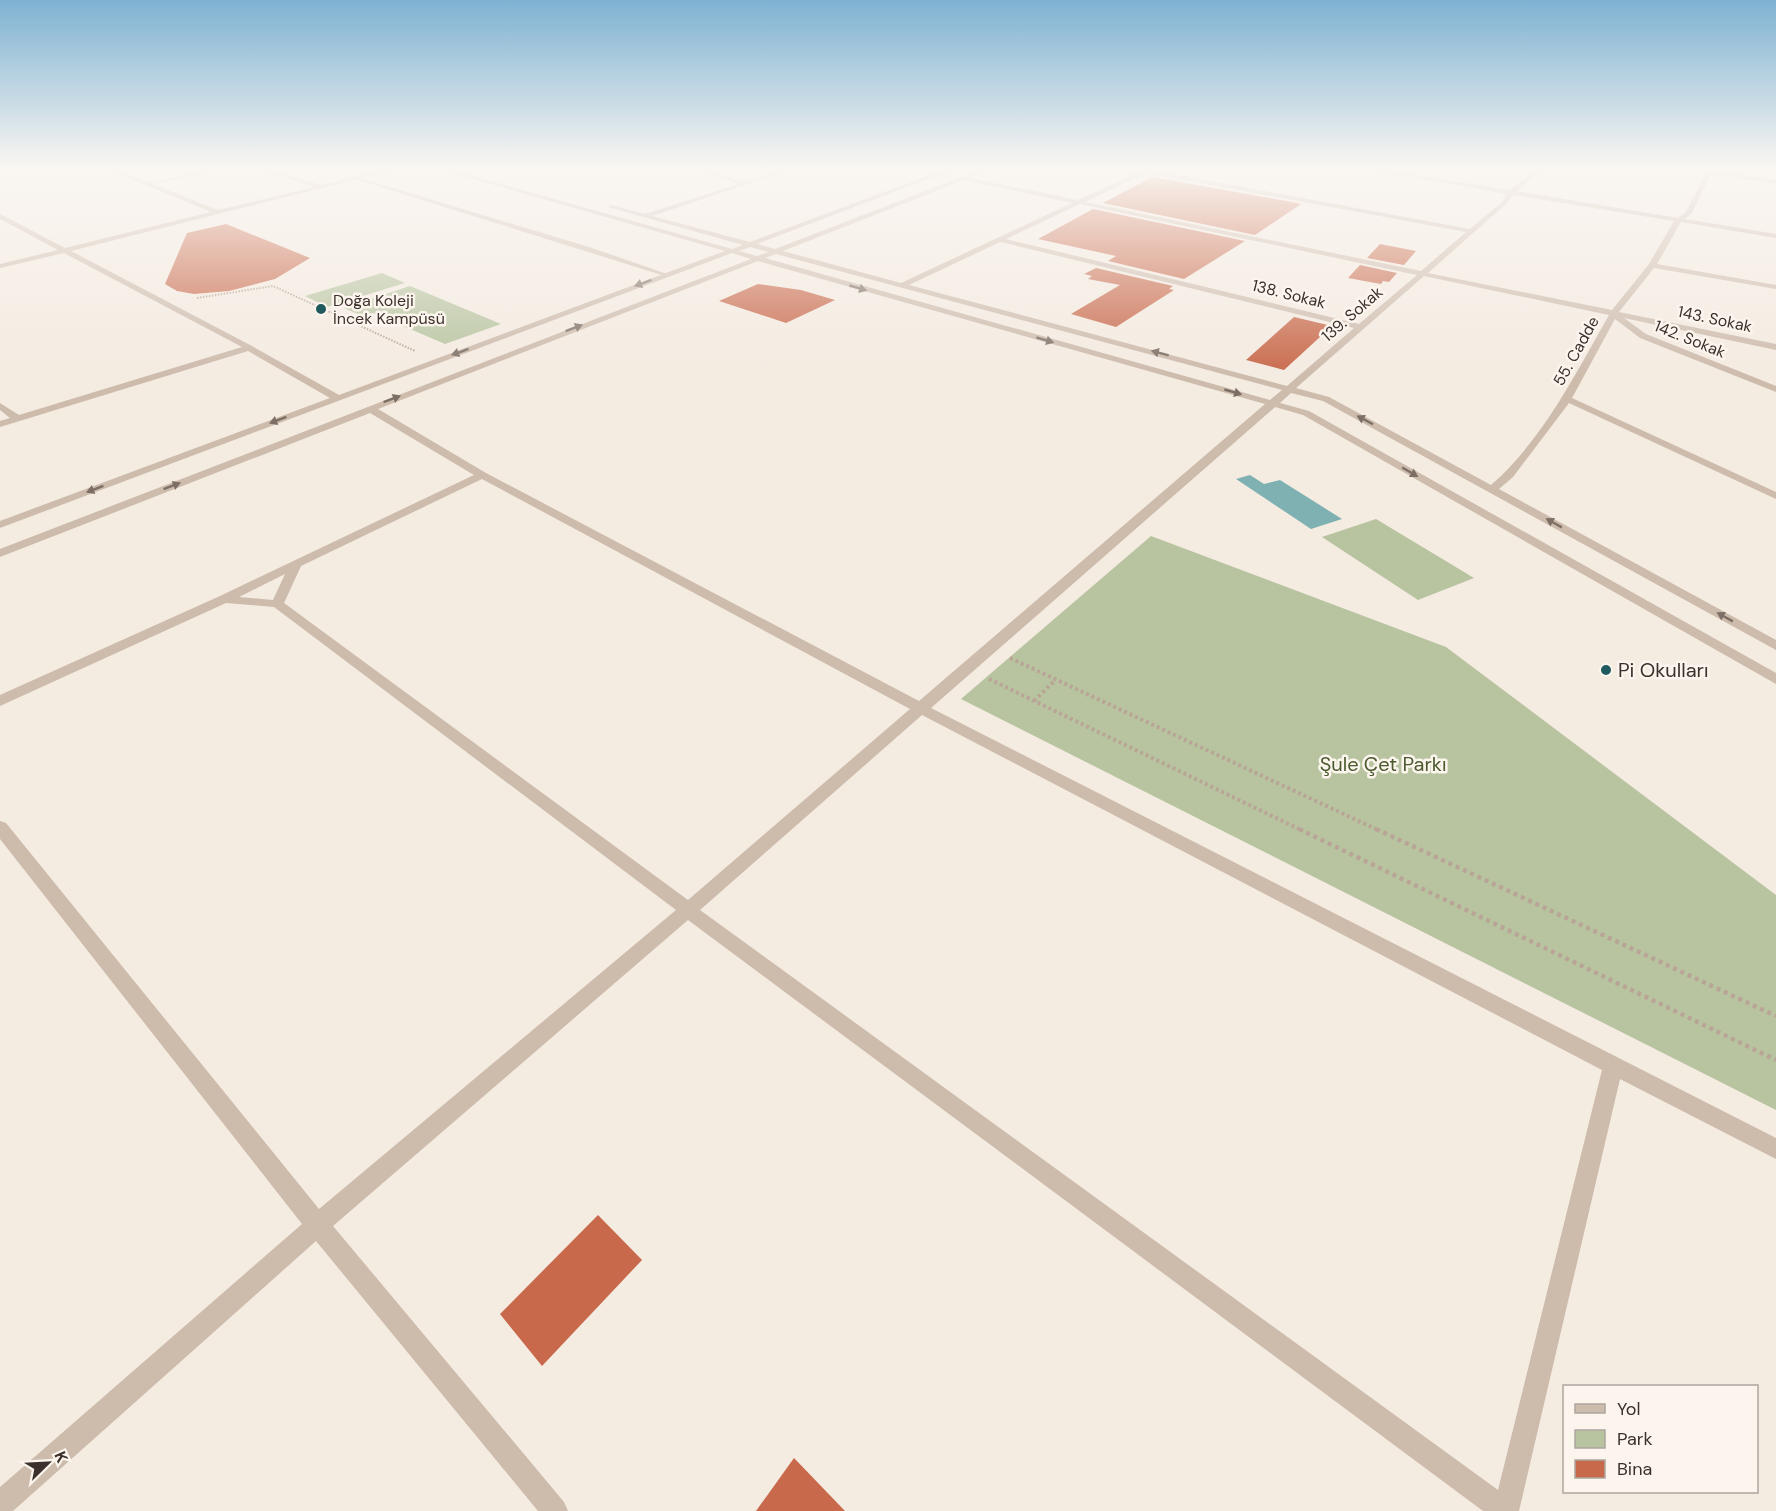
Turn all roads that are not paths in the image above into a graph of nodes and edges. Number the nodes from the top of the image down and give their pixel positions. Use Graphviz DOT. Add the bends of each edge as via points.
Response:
graph roads {
  1 [pos="45,239"];
  2 [pos="113,239"];
  3 [pos="551,239"];
  4 [pos="685,239"];
  5 [pos="730,239"];
  6 [pos="765,239"];
  7 [pos="807,239"];
  8 [pos="1004,239"];
  9 [pos="1254,239"];
  10 [pos="1461,239"];
  11 [pos="1668,239"];
  12 [pos="1001,240"];
  13 [pos="750,244"];
  14 [pos="68,250"];
  15 [pos="729,251"];
  16 [pos="775,251"];
  17 [pos="754,258"];
  18 [pos="1652,265"];
  19 [pos="0,266"];
  20 [pos="1421,274"];
  21 [pos="667,275"];
  22 [pos="904,284"];
  23 [pos="1776,288"];
  24 [pos="1613,314"];
  25 [pos="1361,327"];
  26 [pos="1776,347"];
  27 [pos="249,348"];
  28 [pos="1289,388"];
  29 [pos="1776,389"];
  30 [pos="337,398"];
  31 [pos="1567,399"];
  32 [pos="1273,403"];
  33 [pos="0,406"];
  34 [pos="369,408"];
  35 [pos="17,418"];
  36 [pos="0,423"];
  37 [pos="482,475"];
  38 [pos="1493,489"];
  39 [pos="1776,496"];
  40 [pos="0,525"];
  41 [pos="0,553"];
  42 [pos="296,565"];
  43 [pos="224,599"];
  44 [pos="277,604"];
  45 [pos="1776,646"];
  46 [pos="1776,679"];
  47 [pos="0,701"];
  48 [pos="920,708"];
  49 [pos="0,827"];
  50 [pos="688,910"];
  51 [pos="1613,1065"];
  52 [pos="1776,1149"];
  53 [pos="317,1225"];
  54 [pos="0,1504"];
  55 [pos="555,1511"];
  56 [pos="1505,1511"];
  1 -- 14 [label="street"];
  2 -- 14 [label="street"];
  3 -- 21 [label="lane"];
  4 -- 15 [label="street"];
  5 -- 13 [label="street"];
  6 -- 13 [label="street"];
  7 -- 16 [label="street"];
  8 -- 12 [label="street"];
  9 -- 20 [label="street, 142. Sokak"];
  10 -- 20 [label="street, 139. Sokak"];
  11 -- 18 [label="street, 55. Cadde"];
  12 -- 22 [label="street"];
  12 -- 25 [label="street, 138. Sokak"];
  13 -- 15 [label="street"];
  13 -- 16 [label="street"];
  14 -- 19 [label="street"];
  14 -- 27 [label="street"];
  15 -- 17 [label="street"];
  15 -- 21 [label="street"];
  16 -- 17 [label="street"];
  16 -- 22 [label="street"];
  17 -- 32 [label="street, one-way"];
  34 -- 17 [label="street, one-way"];
  18 -- 23 [label="street"];
  18 -- 24 [label="street, 55. Cadde"];
  20 -- 24 [label="street, 142. Sokak"];
  20 -- 25 [label="street, 139. Sokak"];
  21 -- 30 [label="street, one-way"];
  28 -- 22 [label="street, one-way"];
  24 -- 26 [label="street, 143. Sokak"];
  24 -- 29 [label="street, 142. Sokak" via="1643,336"];
  24 -- 31 [label="street, 55. Cadde"];
  25 -- 28 [label="street, 139. Sokak"];
  27 -- 30 [label="street"];
  27 -- 35 [label="street"];
  28 -- 32 [label="street, 139. Sokak"];
  38 -- 28 [label="street, one-way" via="1326,399"];
  30 -- 40 [label="street, one-way"];
  31 -- 38 [label="street, 55. Cadde" via="1509,475"];
  31 -- 39 [label="street"];
  32 -- 46 [label="street, one-way" via="1306,413"];
  32 -- 48 [label="street, 139. Sokak"];
  33 -- 35 [label="street"];
  34 -- 37 [label="street"];
  41 -- 34 [label="street, one-way"];
  35 -- 36 [label="street"];
  37 -- 42 [label="street"];
  37 -- 48 [label="street"];
  45 -- 38 [label="street, one-way"];
  42 -- 43 [label="street"];
  42 -- 44 [label="street"];
  43 -- 44 [label="street"];
  43 -- 47 [label="street"];
  44 -- 50 [label="street"];
  48 -- 50 [label="street, 139. Sokak"];
  48 -- 51 [label="street"];
  49 -- 53 [label="street"];
  50 -- 53 [label="street, 139. Sokak"];
  50 -- 56 [label="street"];
  51 -- 52 [label="street"];
  51 -- 56 [label="street"];
  53 -- 54 [label="street, 139. Sokak"];
  53 -- 55 [label="street"];
}
